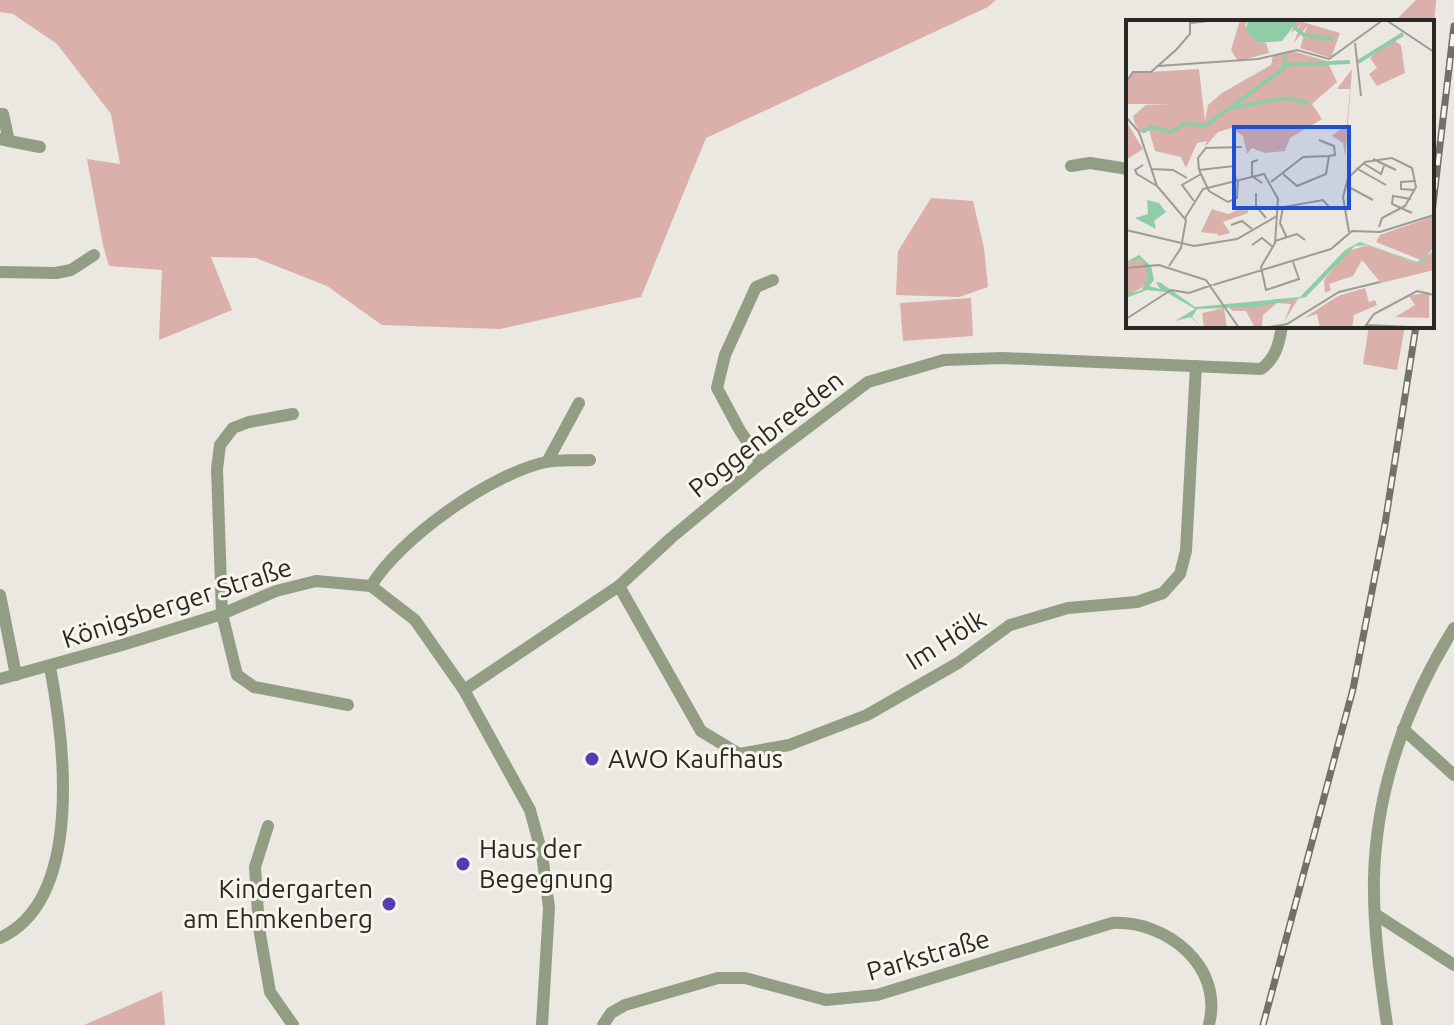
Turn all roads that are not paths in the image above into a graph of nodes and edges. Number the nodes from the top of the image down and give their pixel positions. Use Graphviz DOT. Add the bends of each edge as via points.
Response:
graph roads {
  1 [pos="0,114"];
  2 [pos="5,140"];
  3 [pos="40,147"];
  4 [pos="1071,166"];
  5 [pos="1126,169"];
  6 [pos="94,255"];
  7 [pos="0,272"];
  8 [pos="773,280"];
  9 [pos="1282,328"];
  10 [pos="1196,366"];
  11 [pos="579,403"];
  12 [pos="293,414"];
  13 [pos="590,460"];
  14 [pos="547,462"];
  15 [pos="761,463"];
  16 [pos="371,586"];
  17 [pos="619,586"];
  18 [pos="0,595"];
  19 [pos="222,614"];
  20 [pos="1454,628"];
  21 [pos="50,667"];
  22 [pos="16,675"];
  23 [pos="0,679"];
  24 [pos="464,690"];
  25 [pos="348,705"];
  26 [pos="1403,729"];
  27 [pos="1454,775"];
  28 [pos="268,826"];
  29 [pos="1375,914"];
  30 [pos="0,938"];
  31 [pos="1454,965"];
  32 [pos="1209,1024"];
  33 [pos="293,1025"];
  34 [pos="542,1025"];
  35 [pos="603,1025"];
  36 [pos="1387,1025"];
  1 -- 2 [label="street" via="7,124"];
  2 -- 3 [label="street"];
  4 -- 5 [label="street"];
  6 -- 7 [label="street" via="56,273"];
  8 -- 15 [label="street" via="756,287 725,355 717,388"];
  9 -- 10 [label="street, Poggenbreeden" via="1278,347 1261,369"];
  10 -- 15 [label="street, Poggenbreeden" via="944,360 868,382"];
  10 -- 17 [label="street, Im Hölk" via="1186,551 1180,574 1163,593 1137,602 1068,608 1010,625 958,663 867,715 789,745 739,754 701,731"];
  11 -- 14 [label="street"];
  12 -- 19 [label="street" via="241,425 220,445"];
  13 -- 14 [label="street"];
  14 -- 16 [label="street" via="468,498 411,540"];
  15 -- 17 [label="street, Poggenbreeden"];
  16 -- 19 [label="street, Königsberger Straße" via="316,581"];
  16 -- 24 [label="street" via="415,620"];
  17 -- 24 [label="street, Poggenbreeden"];
  18 -- 22 [label="street"];
  19 -- 21 [label="street, Königsberger Straße"];
  19 -- 25 [label="street" via="237,675 254,687"];
  20 -- 26 [label="street"];
  21 -- 22 [label="street, Königsberger Straße"];
  21 -- 30 [label="street" via="63,770 60,843 39,902 13,932"];
  22 -- 23 [label="street, Königsberger Straße"];
  24 -- 34 [label="street" via="525,797 542,854 549,908"];
  26 -- 27 [label="street"];
  26 -- 29 [label="street" via="1378,832"];
  28 -- 33 [label="street" via="255,867 259,928 270,992"];
  29 -- 31 [label="street"];
  29 -- 36 [label="street"];
  32 -- 35 [label="street, Parkstraße" via="1213,1006 1203,972 1189,951 1143,926 1123,922 877,995 826,1000 745,978 718,978 625,1005"];
}
